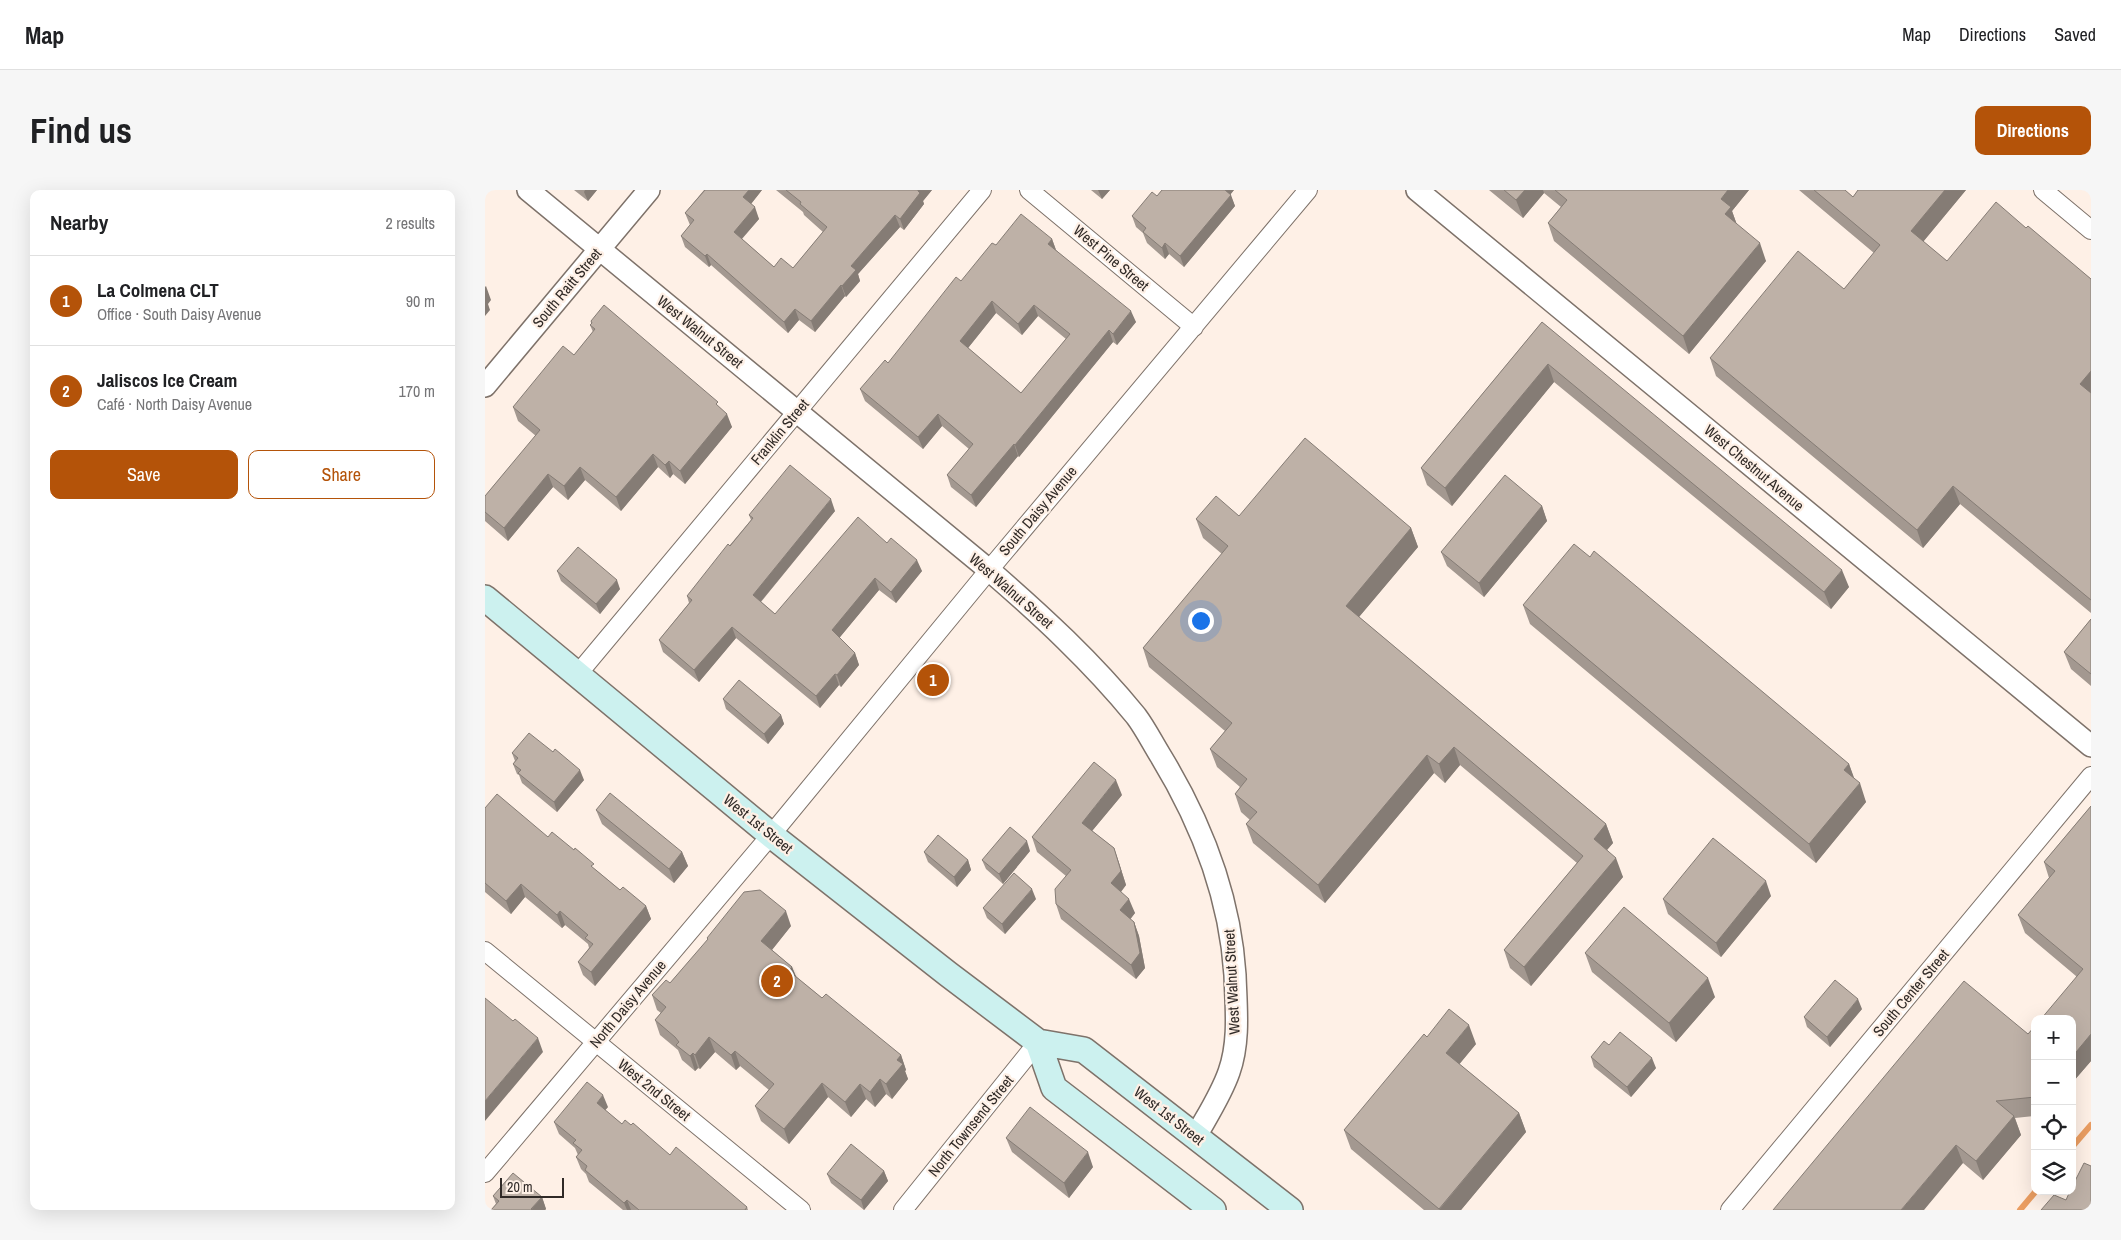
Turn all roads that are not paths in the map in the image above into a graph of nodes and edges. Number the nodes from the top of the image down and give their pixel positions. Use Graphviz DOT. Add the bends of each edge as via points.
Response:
graph roads {
  1 [pos="527,190"];
  2 [pos="649,190"];
  3 [pos="982,190"];
  4 [pos="1029,190"];
  5 [pos="1308,190"];
  6 [pos="1417,190"];
  7 [pos="2043,190"];
  8 [pos="2091,230"];
  9 [pos="599,249"];
  10 [pos="1194,327"];
  11 [pos="485,386"];
  12 [pos="797,412"];
  13 [pos="989,570"];
  14 [pos="485,598"];
  15 [pos="577,674"];
  16 [pos="2091,746"];
  17 [pos="2091,776"];
  18 [pos="771,835"];
  19 [pos="485,951"];
  20 [pos="596,1042"];
  21 [pos="1038,1042"];
  22 [pos="1196,1136"];
  23 [pos="485,1173"];
  24 [pos="801,1210"];
  25 [pos="903,1210"];
  26 [pos="1213,1210"];
  27 [pos="1290,1210"];
  28 [pos="1730,1210"];
  1 -- 9 [label="street, West Walnut Street"];
  2 -- 9 [label="street, South Raitt Street"];
  3 -- 12 [label="street, Franklin Street"];
  4 -- 10 [label="street, West Pine Street"];
  5 -- 10 [label="street, South Daisy Avenue"];
  6 -- 16 [label="street, West Chestnut Avenue"];
  7 -- 8 [label="street"];
  9 -- 11 [label="street, South Raitt Street"];
  9 -- 12 [label="street, West Walnut Street"];
  10 -- 13 [label="street, South Daisy Avenue"];
  12 -- 13 [label="street, West Walnut Street"];
  12 -- 15 [label="street, Franklin Street"];
  13 -- 18 [label="street, South Daisy Avenue"];
  13 -- 22 [label="street, West Walnut Street" via="1092,665 1137,718 1191,811 1212,863 1227,911 1237,1017 1229,1072"];
  14 -- 15 [label="main road, West 1st Street"];
  15 -- 18 [label="main road, West 1st Street"];
  17 -- 28 [label="street, South Center Street"];
  18 -- 20 [label="street, North Daisy Avenue"];
  18 -- 21 [label="main road, West 1st Street"];
  19 -- 20 [label="street, West 2nd Street"];
  20 -- 23 [label="street, North Daisy Avenue"];
  20 -- 24 [label="street, West 2nd Street"];
  21 -- 22 [label="main road, West 1st Street" via="1084,1050"];
  21 -- 25 [label="street, North Townsend Street"];
  21 -- 26 [label="main road" via="1054,1088"];
  22 -- 27 [label="main road, West 1st Street"];
}
